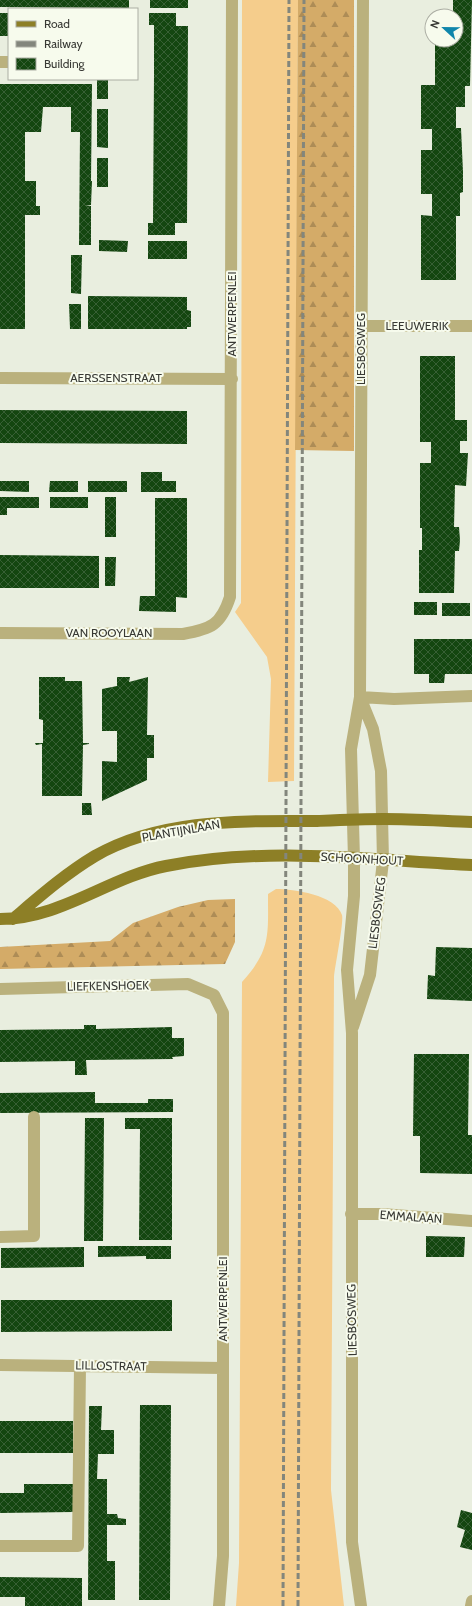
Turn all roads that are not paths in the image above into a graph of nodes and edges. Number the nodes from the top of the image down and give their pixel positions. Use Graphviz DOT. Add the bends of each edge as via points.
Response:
graph roads {
  1 [pos="232,0"];
  2 [pos="363,0"];
  3 [pos="361,326"];
  4 [pos="472,326"];
  5 [pos="0,378"];
  6 [pos="232,379"];
  7 [pos="217,624"];
  8 [pos="0,633"];
  9 [pos="472,696"];
  10 [pos="360,697"];
  11 [pos="382,819"];
  12 [pos="353,820"];
  13 [pos="472,822"];
  14 [pos="354,859"];
  15 [pos="384,861"];
  16 [pos="472,865"];
  17 [pos="0,919"];
  18 [pos="13,919"];
  19 [pos="0,989"];
  20 [pos="214,995"];
  21 [pos="352,1033"];
  22 [pos="34,1117"];
  23 [pos="351,1214"];
  24 [pos="472,1221"];
  25 [pos="0,1237"];
  26 [pos="0,1365"];
  27 [pos="80,1365"];
  28 [pos="223,1368"];
  29 [pos="0,1546"];
  30 [pos="472,1601"];
  31 [pos="219,1606"];
  32 [pos="361,1606"];
  33 [pos="470,1606"];
  1 -- 6 [label="street, ANTWERPENLEI"];
  2 -- 3 [label="street, LIESBOSWEG"];
  3 -- 4 [label="street, LEEUWERIK"];
  3 -- 10 [label="street, LIESBOSWEG"];
  5 -- 6 [label="street, AERSSENSTRAAT"];
  6 -- 7 [label="street, ANTWERPENLEI" via="230,598 225,613"];
  7 -- 8 [label="street, VAN ROOYLAAN" via="201,631 184,634"];
  9 -- 10 [label="street" via="394,699"];
  10 -- 11 [label="street, LIESBOSWEG" via="376,743 381,771"];
  10 -- 12 [label="street, LIESBOSWEG" via="351,749"];
  11 -- 12 [label="main road"];
  11 -- 13 [label="main road"];
  11 -- 15 [label="street, LIESBOSWEG"];
  12 -- 14 [label="street, LIESBOSWEG"];
  12 -- 18 [label="main road, PLANTIJNLAAN" via="253,821 189,827 135,839 96,856 62,878"];
  14 -- 15 [label="main road, SCHOONHOUT"];
  14 -- 18 [label="main road, SCHOONHOUT" via="301,856 226,857 166,866 135,874 63,907"];
  14 -- 21 [label="street, LIESBOSWEG" via="354,896 347,970"];
  15 -- 16 [label="main road, SCHOONHOUT"];
  15 -- 21 [label="street, LIESBOSWEG" via="370,975"];
  17 -- 18 [label="main road"];
  19 -- 20 [label="street, LIEFKENSHOEK" via="188,984"];
  20 -- 28 [label="street, ANTWERPENLEI" via="223,1013"];
  21 -- 23 [label="street, LIESBOSWEG"];
  22 -- 25 [label="street" via="34,1236"];
  23 -- 24 [label="street, EMMALAAN"];
  23 -- 32 [label="street, LIESBOSWEG" via="352,1542"];
  26 -- 27 [label="street, LILLOSTRAAT"];
  27 -- 28 [label="street, LILLOSTRAAT"];
  27 -- 29 [label="street" via="78,1546"];
  28 -- 31 [label="street, ANTWERPENLEI" via="223,1556"];
  30 -- 33 [label="street"];
}
